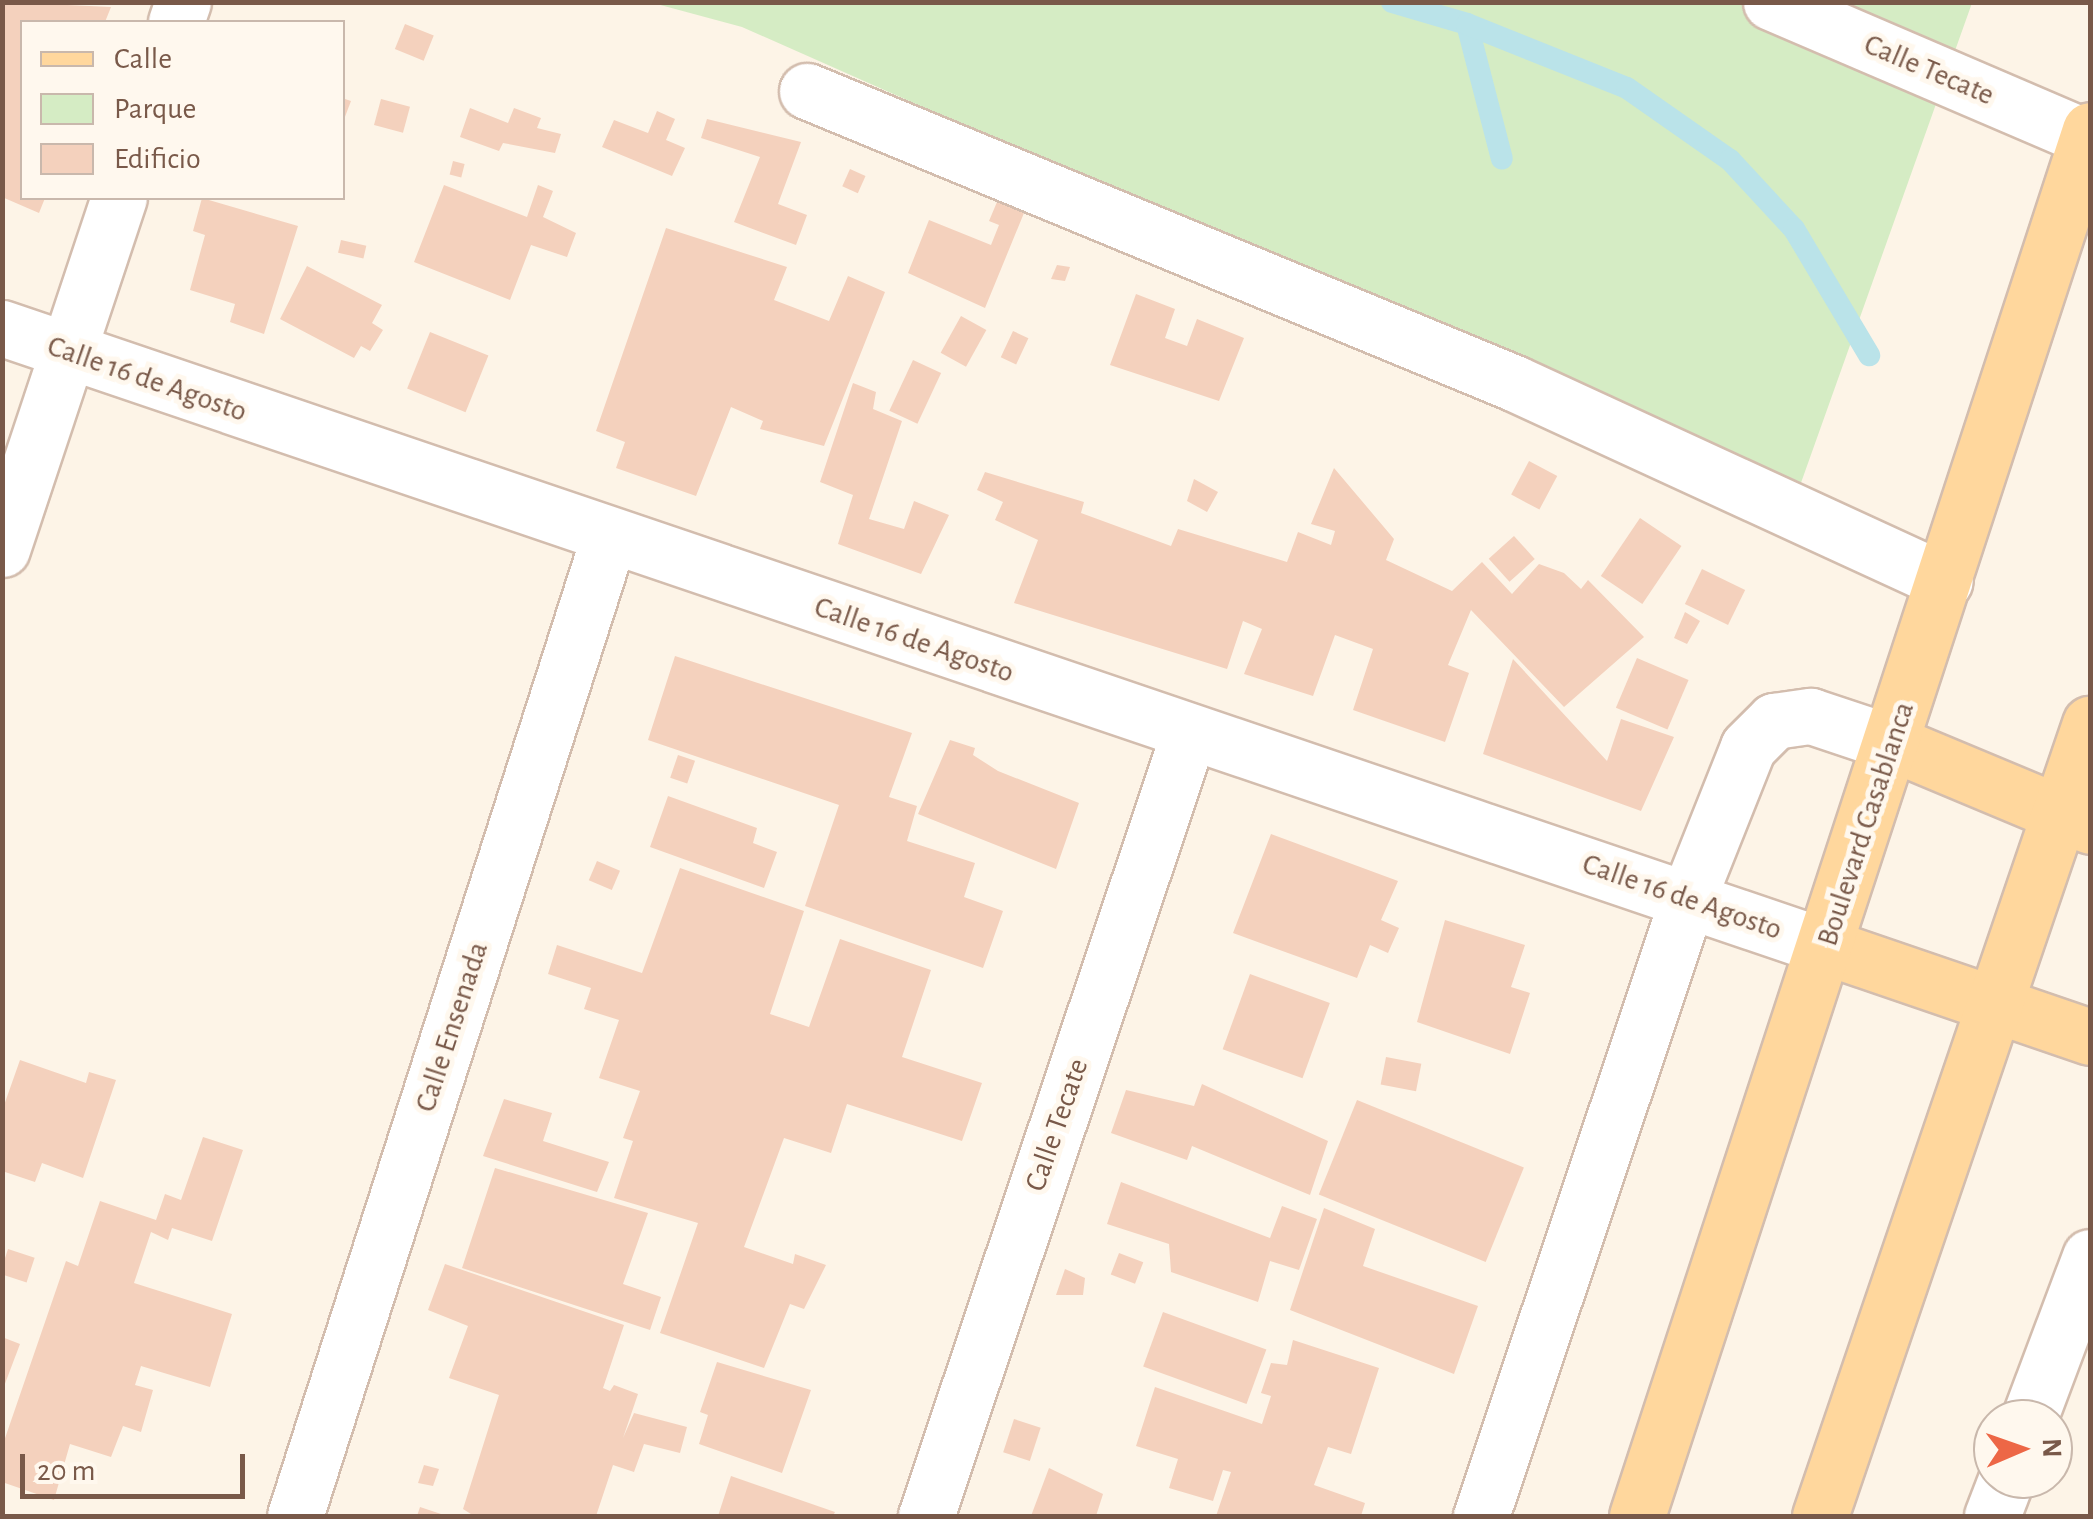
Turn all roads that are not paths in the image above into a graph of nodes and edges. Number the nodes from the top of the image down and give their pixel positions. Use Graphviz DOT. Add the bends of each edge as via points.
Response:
graph roads {
  1 [pos="1771,2"];
  2 [pos="807,91"];
  3 [pos="2089,134"];
  4 [pos="118,200"];
  5 [pos="2,328"];
  6 [pos="69,352"];
  7 [pos="609,537"];
  8 [pos="2,549"];
  9 [pos="1946,581"];
  10 [pos="2090,724"];
  11 [pos="1189,733"];
  12 [pos="1892,743"];
  13 [pos="2076,818"];
  14 [pos="1688,898"];
  15 [pos="1827,947"];
  16 [pos="1992,1002"];
  17 [pos="2090,1037"];
  18 [pos="2090,1256"];
  19 [pos="2036,1399"];
  20 [pos="295,1516"];
  21 [pos="926,1516"];
  22 [pos="1481,1516"];
  23 [pos="1637,1516"];
  24 [pos="1820,1516"];
  1 -- 3 [label="street, Calle Tecate"];
  2 -- 9 [label="street" via="1514,382"];
  3 -- 9 [label="main road, Boulevard Casablanca"];
  4 -- 6 [label="street"];
  5 -- 6 [label="street, Calle 16 de Agosto"];
  6 -- 7 [label="street, Calle 16 de Agosto"];
  6 -- 8 [label="street"];
  7 -- 11 [label="street, Calle 16 de Agosto"];
  7 -- 20 [label="street, Calle Ensenada"];
  9 -- 12 [label="main road, Boulevard Casablanca"];
  10 -- 13 [label="main road"];
  11 -- 14 [label="street, Calle 16 de Agosto"];
  11 -- 21 [label="street, Calle Tecate"];
  12 -- 13 [label="main road"];
  12 -- 14 [label="street" via="1811,716 1774,721 1748,747"];
  12 -- 15 [label="main road, Boulevard Casablanca"];
  13 -- 16 [label="main road"];
  14 -- 15 [label="street, Calle 16 de Agosto"];
  14 -- 22 [label="street"];
  15 -- 16 [label="main road"];
  15 -- 23 [label="main road, Boulevard Casablanca"];
  16 -- 17 [label="main road"];
  16 -- 24 [label="main road"];
  18 -- 19 [label="street"];
}
